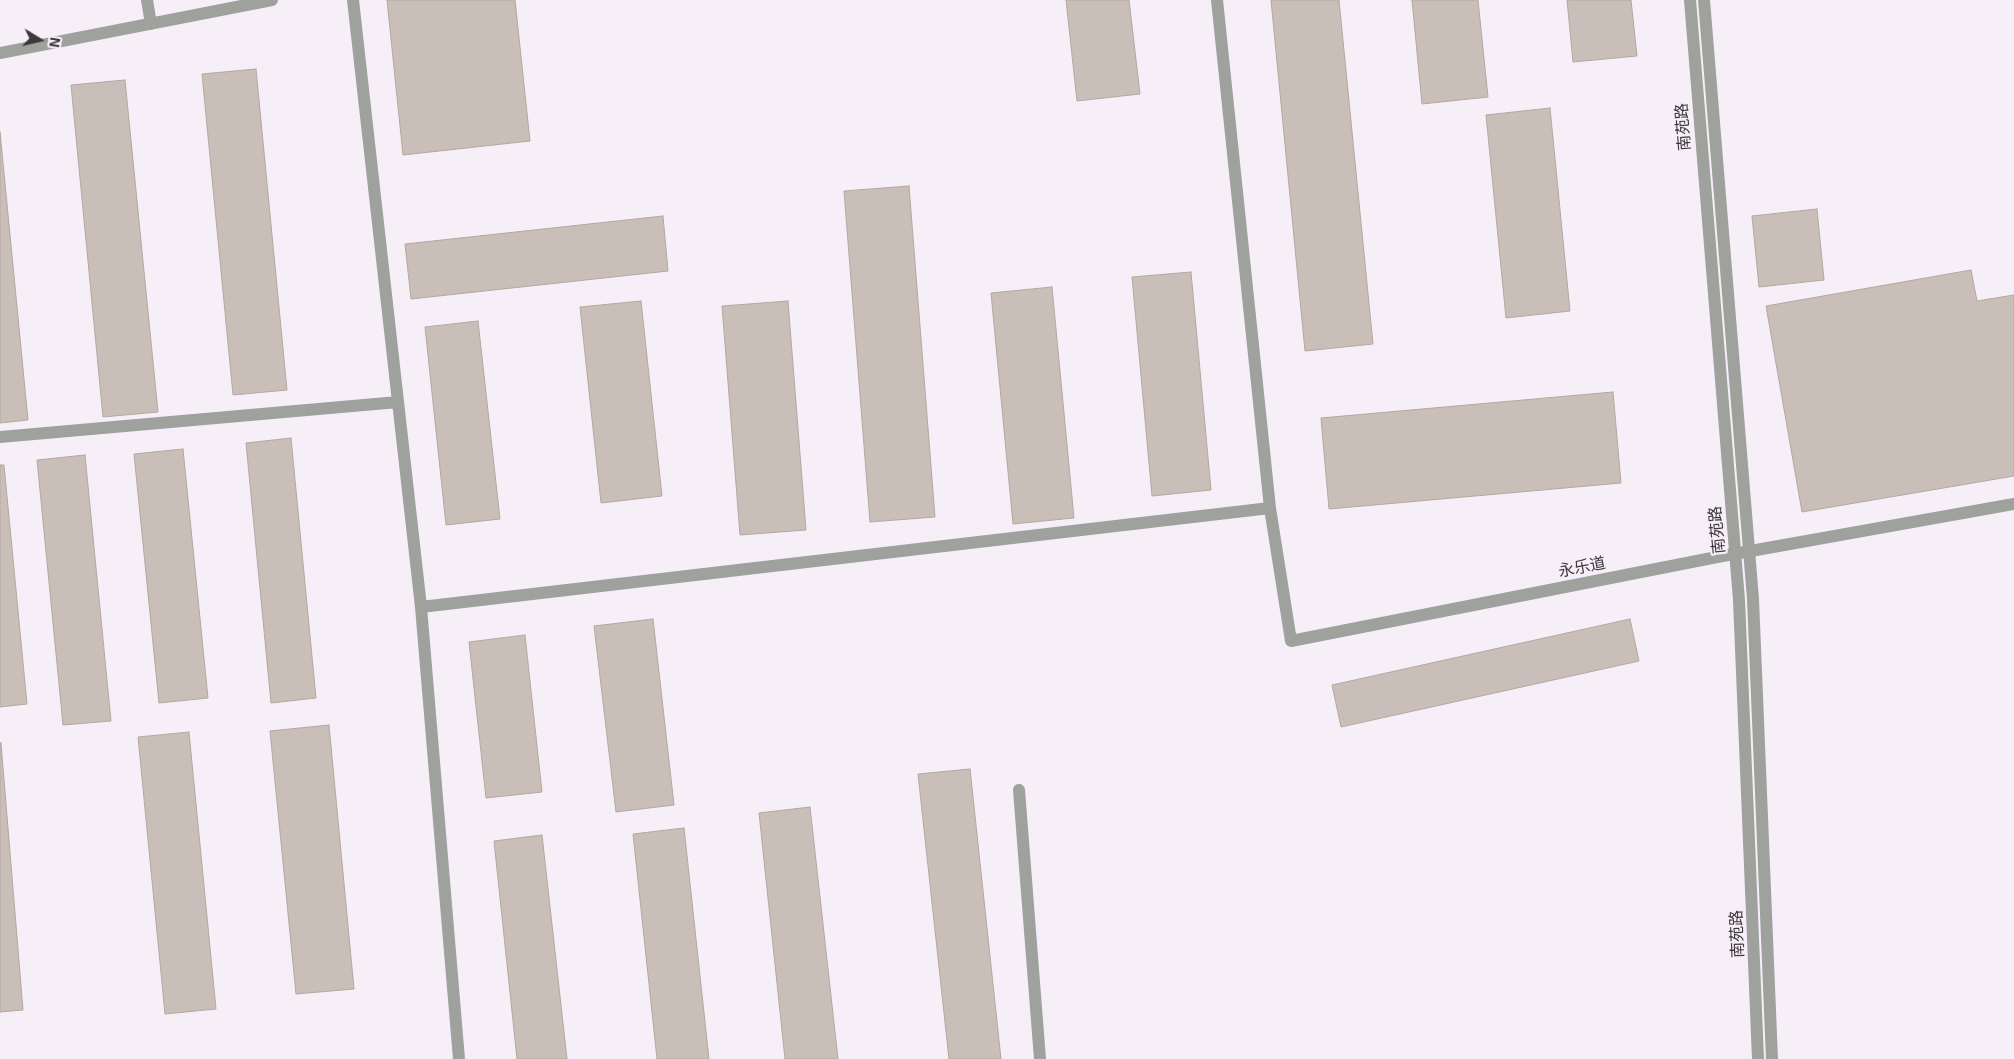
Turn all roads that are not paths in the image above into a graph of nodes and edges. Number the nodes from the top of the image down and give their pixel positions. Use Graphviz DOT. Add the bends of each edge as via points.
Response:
graph roads {
  1 [pos="147,0"];
  2 [pos="272,0"];
  3 [pos="353,0"];
  4 [pos="1217,0"];
  5 [pos="1690,0"];
  6 [pos="1704,0"];
  7 [pos="151,24"];
  8 [pos="0,53"];
  9 [pos="398,402"];
  10 [pos="0,437"];
  11 [pos="2014,504"];
  12 [pos="1270,508"];
  13 [pos="1750,551"];
  14 [pos="1736,554"];
  15 [pos="421,607"];
  16 [pos="1019,790"];
  17 [pos="459,1059"];
  18 [pos="1040,1059"];
  19 [pos="1758,1059"];
  20 [pos="1772,1059"];
  1 -- 7 [label="street"];
  2 -- 7 [label="street"];
  3 -- 9 [label="street"];
  4 -- 12 [label="street"];
  5 -- 14 [label="street, 南苑路"];
  6 -- 13 [label="street, 南苑路"];
  7 -- 8 [label="street"];
  9 -- 10 [label="street"];
  9 -- 15 [label="street"];
  11 -- 13 [label="street, 永乐道"];
  12 -- 14 [label="street, 永乐道" via="1291,641"];
  12 -- 15 [label="street"];
  13 -- 14 [label="street, 永乐道"];
  13 -- 20 [label="street, 南苑路"];
  14 -- 19 [label="street, 南苑路"];
  15 -- 17 [label="street"];
  16 -- 18 [label="street"];
}
